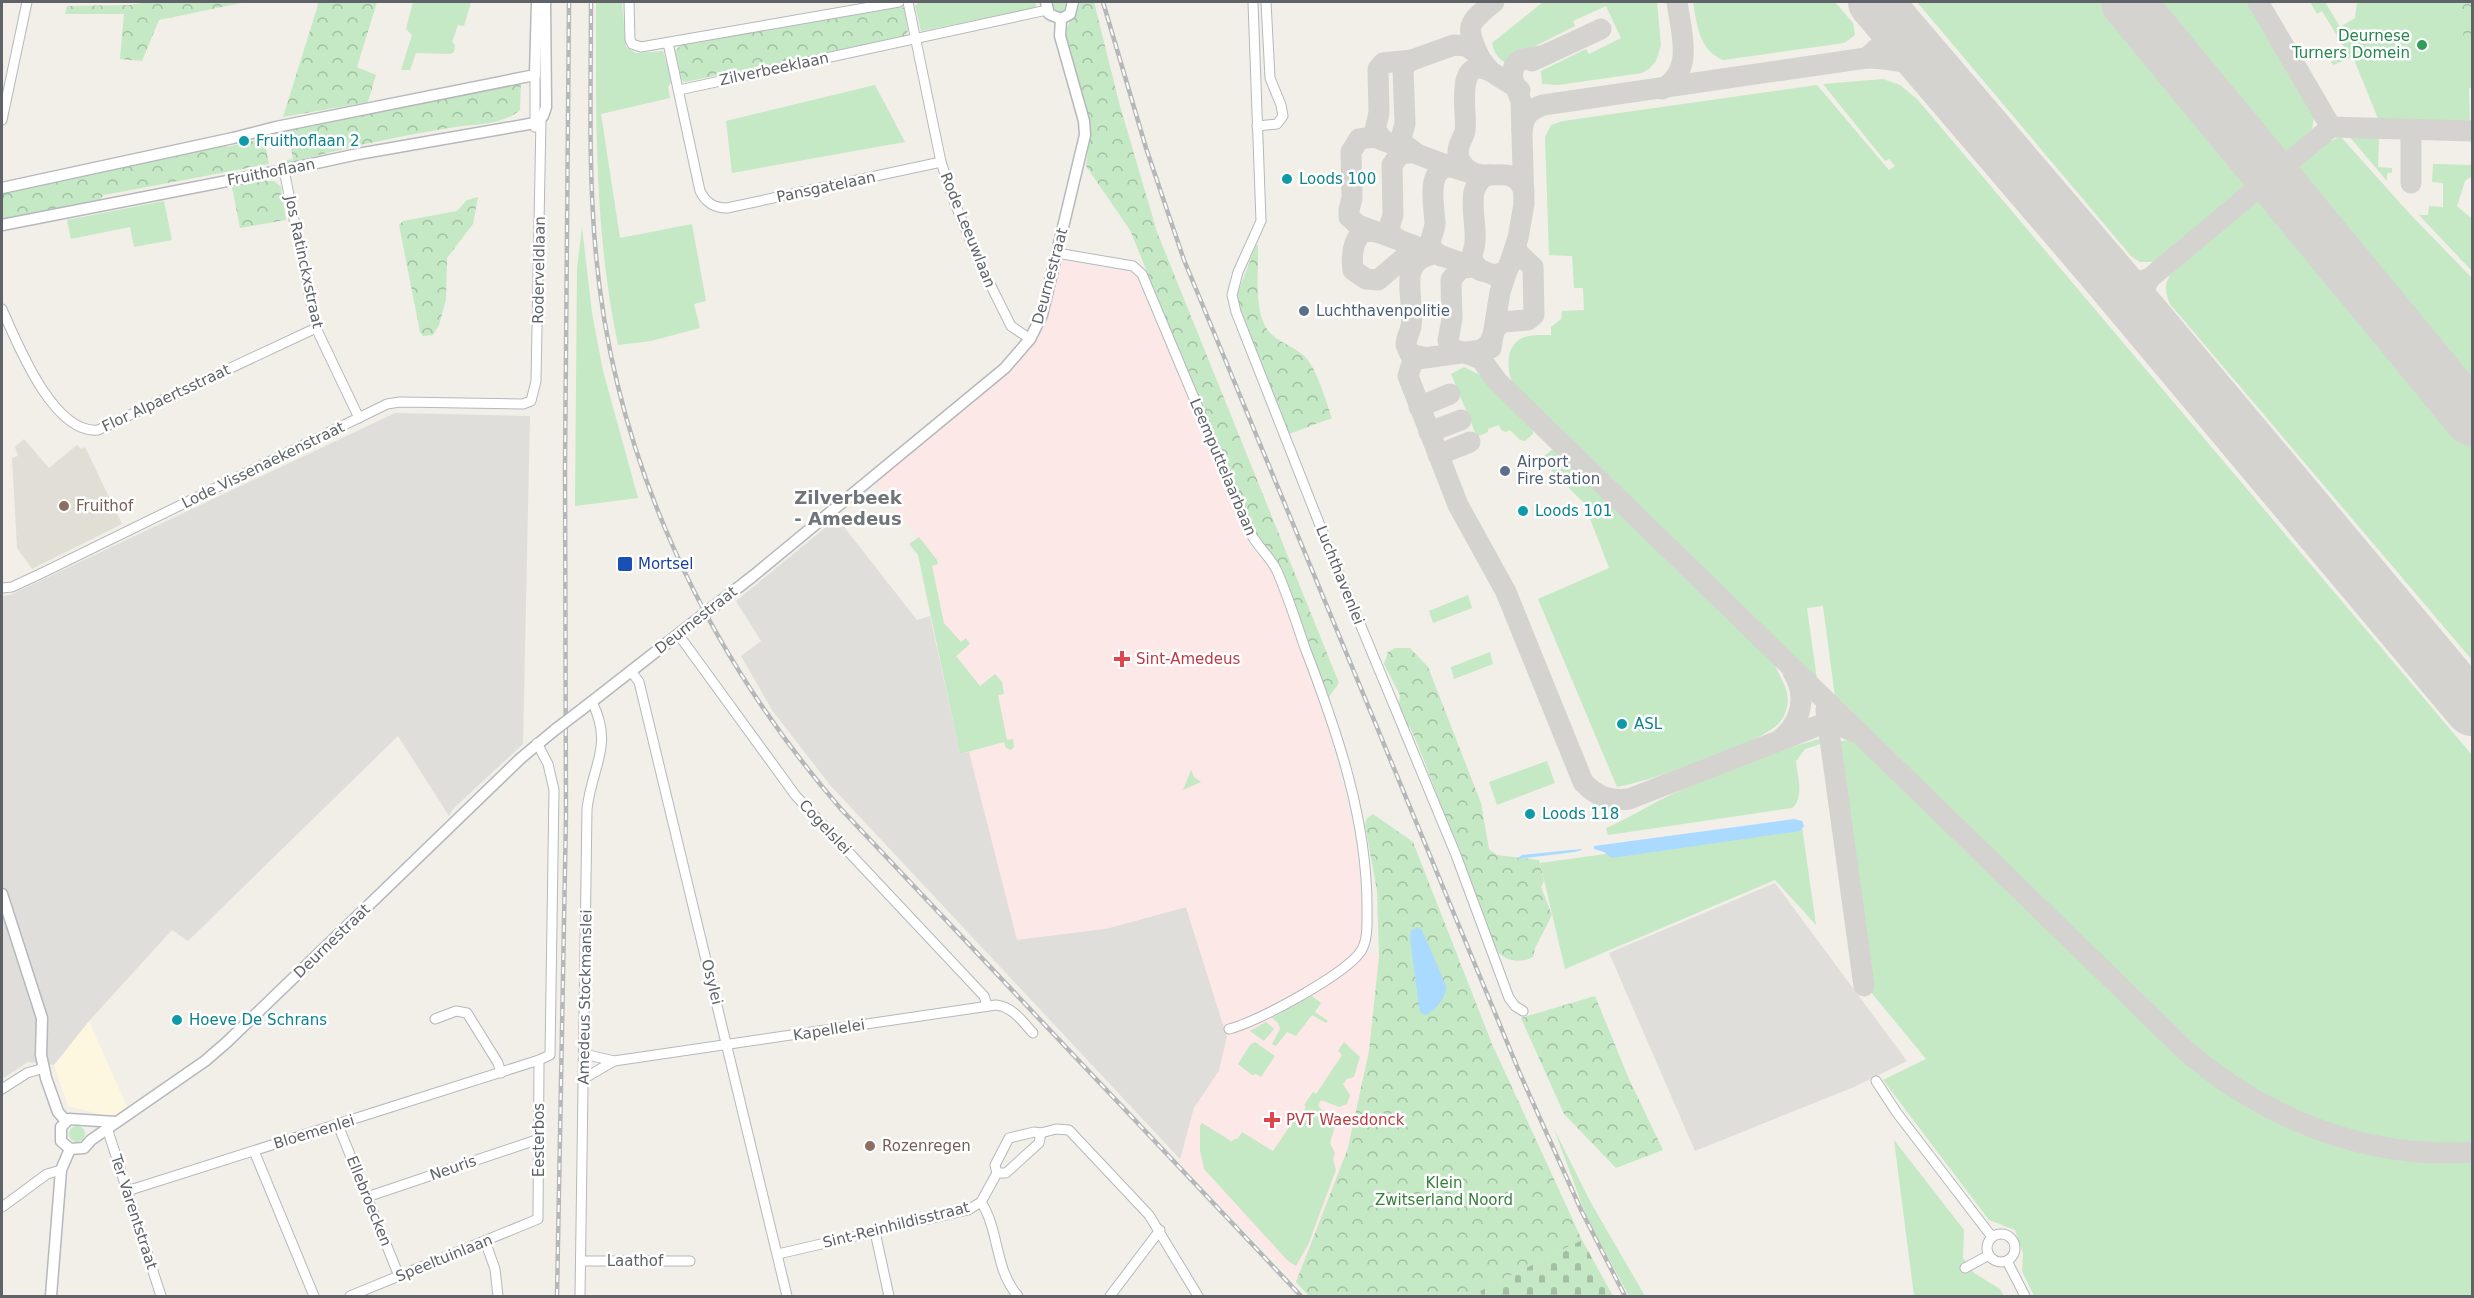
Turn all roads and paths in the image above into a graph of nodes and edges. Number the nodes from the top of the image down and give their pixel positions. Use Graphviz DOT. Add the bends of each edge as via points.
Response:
graph roads {
  1 [pos="27,2"];
  2 [pos="537,2"];
  3 [pos="545,2"];
  4 [pos="629,2"];
  5 [pos="899,2"];
  6 [pos="908,2"];
  7 [pos="1073,2"];
  8 [pos="1253,2"];
  9 [pos="1266,2"];
  10 [pos="1047,6"];
  11 [pos="1061,19"];
  12 [pos="915,38"];
  13 [pos="668,43"];
  14 [pos="535,75"];
  15 [pos="546,85"];
  16 [pos="679,90"];
  17 [pos="2,120"];
  18 [pos="538,121"];
  19 [pos="1257,126"];
  20 [pos="941,162"];
  21 [pos="284,166"];
  22 [pos="2,188"];
  23 [pos="2,225"];
  24 [pos="1057,253"];
  25 [pos="2,309"];
  26 [pos="316,328"];
  27 [pos="1030,339"];
  28 [pos="534,394"];
  29 [pos="359,418"];
  30 [pos="2,588"];
  31 [pos="678,634"];
  32 [pos="631,671"];
  33 [pos="592,702"];
  34 [pos="537,743"];
  35 [pos="2,894"];
  36 [pos="987,1005"];
  37 [pos="1523,1011"];
  38 [pos="435,1018"];
  39 [pos="1229,1029"];
  40 [pos="1033,1033"];
  41 [pos="727,1045"];
  42 [pos="584,1054"];
  43 [pos="539,1060"];
  44 [pos="614,1061"];
  45 [pos="44,1068"];
  46 [pos="501,1073"];
  47 [pos="583,1079"];
  48 [pos="1876,1081"];
  49 [pos="2,1089"];
  50 [pos="85,1121"];
  51 [pos="66,1122"];
  52 [pos="112,1125"];
  53 [pos="338,1125"];
  54 [pos="1041,1133"];
  55 [pos="539,1139"];
  56 [pos="91,1140"];
  57 [pos="70,1149"];
  58 [pos="254,1151"];
  59 [pos="61,1170"];
  60 [pos="997,1173"];
  61 [pos="127,1191"];
  62 [pos="367,1197"];
  63 [pos="981,1202"];
  64 [pos="2,1207"];
  65 [pos="538,1219"];
  66 [pos="1160,1230"];
  67 [pos="875,1232"];
  68 [pos="1992,1237"];
  69 [pos="485,1241"];
  70 [pos="778,1254"];
  71 [pos="1989,1255"];
  72 [pos="581,1261"];
  73 [pos="690,1261"];
  74 [pos="2007,1261"];
  75 [pos="1965,1268"];
  76 [pos="399,1276"];
  77 [pos="51,1296"];
  78 [pos="161,1296"];
  79 [pos="314,1296"];
  80 [pos="350,1296"];
  81 [pos="498,1296"];
  82 [pos="580,1296"];
  83 [pos="787,1296"];
  84 [pos="889,1296"];
  85 [pos="1018,1296"];
  86 [pos="1110,1296"];
  87 [pos="1198,1296"];
  88 [pos="2025,1296"];
  1 -- 17 [label="street"];
  2 -- 14 [label="street, Roderveldlaan"];
  3 -- 15 [label="street, Roderveldlaan"];
  4 -- 13 [label="street" via="632,44"];
  5 -- 13 [label="street"];
  6 -- 12 [label="street"];
  7 -- 11 [label="street" via="1070,14"];
  8 -- 19 [label="street, Luchthavenlei"];
  9 -- 19 [label="street" via="1270,78 1283,116 1273,125"];
  10 -- 11 [label="street" via="1052,17"];
  10 -- 12 [label="street, Zilverbeeklaan"];
  11 -- 24 [label="street, Deurnestraat" via="1060,36 1085,135"];
  12 -- 16 [label="street, Zilverbeeklaan"];
  12 -- 20 [label="street, Rode Leeuwlaan"];
  13 -- 16 [label="street"];
  14 -- 15 [label="street"];
  14 -- 18 [label="street, Roderveldlaan"];
  14 -- 22 [label="street"];
  15 -- 18 [label="street, Roderveldlaan" via="546,107"];
  16 -- 20 [label="street, Pansgatelaan" via="700,191 711,205 727,208"];
  18 -- 21 [label="street, Fruithoflaan"];
  18 -- 28 [label="street, Roderveldlaan"];
  19 -- 37 [label="street, Luchthavenlei" via="1261,221 1238,272 1232,296 1236,312 1456,855 1509,998"];
  20 -- 27 [label="street, Rode Leeuwlaan" via="979,262 1011,326"];
  21 -- 23 [label="street, Fruithoflaan"];
  21 -- 26 [label="street, Jos Ratinckxstraat"];
  24 -- 27 [label="street, Deurnestraat" via="1042,315"];
  24 -- 39 [label="street, Leemputtelaarbaan" via="1133,266 1142,274 1251,534 1276,571 1325,700 1347,776 1366,873 1367,923 1360,951 1334,976"];
  25 -- 26 [label="street, Flor Alpaertsstraat" via="39,386 70,421 90,431"];
  26 -- 29 [label="street, Jos Ratinckxstraat"];
  27 -- 31 [label="street, Deurnestraat" via="1005,368"];
  28 -- 29 [label="street, Lode Vissenaekenstraat" via="531,401 523,404 393,403"];
  29 -- 30 [label="street, Lode Vissenaekenstraat" via="12,588"];
  31 -- 32 [label="street, Deurnestraat"];
  31 -- 36 [label="street, Cogelslei" via="796,796 984,996"];
  32 -- 33 [label="street, Deurnestraat"];
  32 -- 41 [label="street, Osylei" via="639,682"];
  33 -- 34 [label="street, Deurnestraat, bridge"];
  33 -- 42 [label="street, Amedeus Stockmanslei" via="601,721 603,740 587,809"];
  34 -- 43 [label="street" via="551,772 555,799 551,1050"];
  34 -- 52 [label="street, Deurnestraat" via="227,1042"];
  35 -- 45 [label="street" via="42,1018"];
  36 -- 40 [label="street, Kapellelei" via="1009,1008"];
  36 -- 41 [label="street, Kapellelei"];
  38 -- 46 [label="street" via="456,1011 467,1013"];
  41 -- 44 [label="street, Kapellelei"];
  41 -- 70 [label="street, Osylei"];
  42 -- 44 [label="street, Kapellelei"];
  42 -- 47 [label="street, Amedeus Stockmanslei"];
  43 -- 46 [label="street, Bloemenlei"];
  43 -- 55 [label="street, Eesterbos"];
  44 -- 47 [label="street, Kapellelei"];
  45 -- 49 [label="street" via="27,1073"];
  45 -- 51 [label="street" via="56,1106"];
  46 -- 53 [label="street, Bloemenlei"];
  47 -- 72 [label="street, Amedeus Stockmanslei"];
  48 -- 68 [label="street"];
  50 -- 51 [label="street" via="75,1118"];
  50 -- 52 [label="street"];
  50 -- 56 [label="street"];
  51 -- 57 [label="street" via="60,1137"];
  52 -- 56 [label="street, Deurnestraat"];
  52 -- 61 [label="street, Ter Varentstraat"];
  53 -- 58 [label="street, Bloemenlei"];
  53 -- 62 [label="street, Ellebroecken"];
  54 -- 60 [label="street" via="1039,1143 1006,1173"];
  54 -- 60 [label="street, Sint-Reinhildisstraat" via="1009,1138 995,1165"];
  54 -- 66 [label="street" via="1069,1130"];
  55 -- 62 [label="street, Neuris"];
  55 -- 65 [label="street, Eesterbos"];
  56 -- 57 [label="street, Deurnestraat" via="81,1149"];
  57 -- 59 [label="street"];
  58 -- 61 [label="street, Bloemenlei"];
  58 -- 79 [label="street"];
  59 -- 64 [label="street" via="47,1174"];
  59 -- 77 [label="street"];
  60 -- 63 [label="street, Sint-Reinhildisstraat"];
  61 -- 78 [label="street, Ter Varentstraat"];
  62 -- 76 [label="street, Ellebroecken"];
  63 -- 67 [label="street, Sint-Reinhildisstraat" via="969,1210"];
  63 -- 85 [label="street" via="990,1216 1007,1283"];
  65 -- 69 [label="street, Speeltuinlaan"];
  66 -- 86 [label="street"];
  66 -- 87 [label="street"];
  67 -- 70 [label="street, Sint-Reinhildisstraat"];
  67 -- 84 [label="street"];
  68 -- 71 [label="street"];
  68 -- 74 [label="street" via="2001,1234 2013,1241 2014,1255"];
  69 -- 76 [label="street, Speeltuinlaan"];
  69 -- 81 [label="street" via="495,1269"];
  70 -- 83 [label="street, Osylei"];
  71 -- 74 [label="street" via="1995,1261"];
  71 -- 75 [label="street"];
  72 -- 73 [label="street, Laathof"];
  72 -- 82 [label="street, Amedeus Stockmanslei"];
  74 -- 88 [label="street"];
  76 -- 80 [label="street, Speeltuinlaan"];
}
